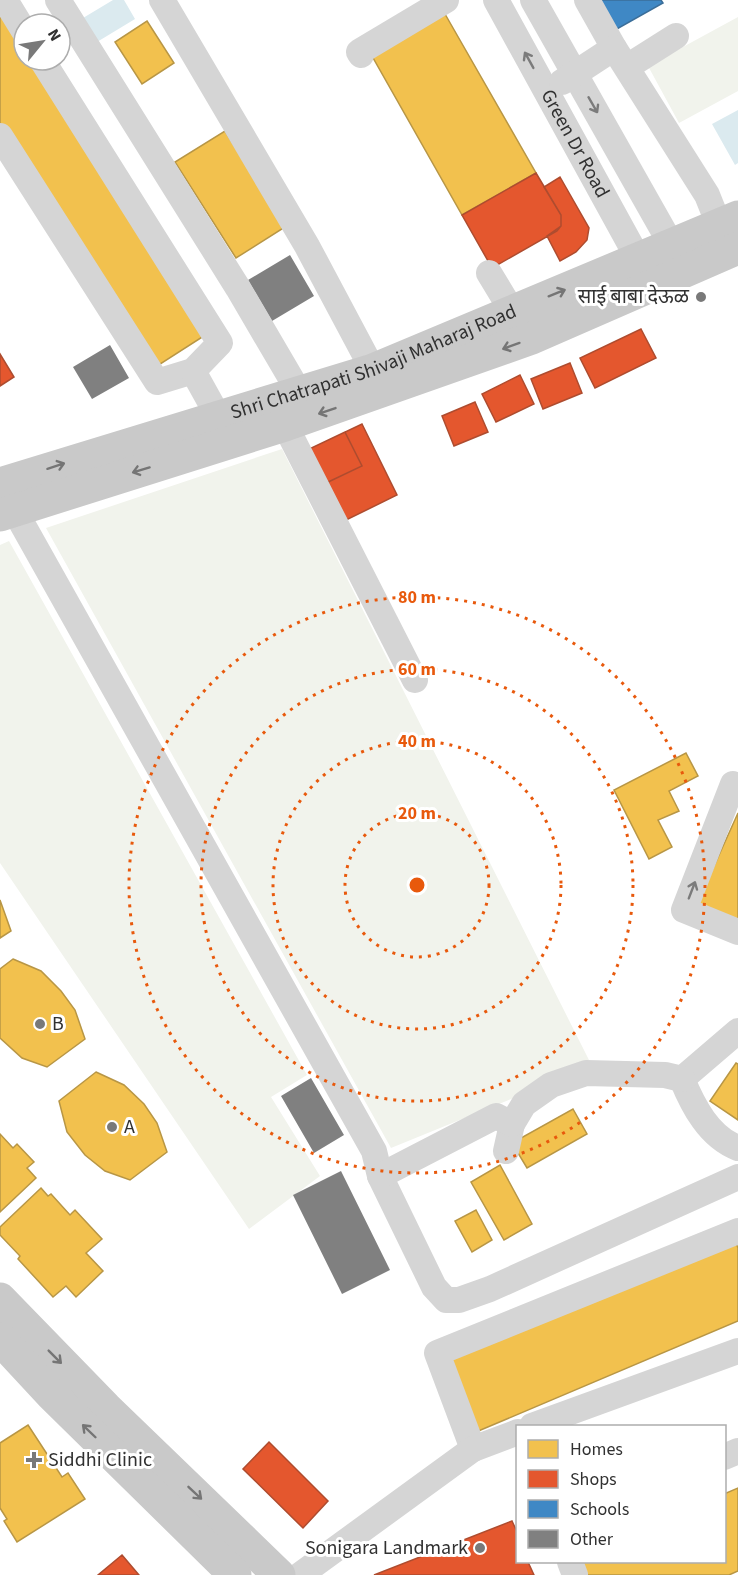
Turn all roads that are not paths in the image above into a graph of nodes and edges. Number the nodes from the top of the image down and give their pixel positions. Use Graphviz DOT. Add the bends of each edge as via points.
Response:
graph roads {
  1 [pos="58,0"];
  2 [pos="162,0"];
  3 [pos="446,0"];
  4 [pos="496,0"];
  5 [pos="533,0"];
  6 [pos="586,0"];
  7 [pos="676,36"];
  8 [pos="361,55"];
  9 [pos="620,58"];
  10 [pos="50,72"];
  11 [pos="575,74"];
  12 [pos="546,91"];
  13 [pos="0,136"];
  14 [pos="732,230"];
  15 [pos="679,257"];
  16 [pos="638,258"];
  17 [pos="489,273"];
  18 [pos="653,287"];
  19 [pos="512,311"];
  20 [pos="194,371"];
  21 [pos="380,375"];
  22 [pos="298,392"];
  23 [pos="218,416"];
  24 [pos="285,425"];
  25 [pos="3,498"];
  26 [pos="415,680"];
  27 [pos="738,786"];
  28 [pos="738,932"];
  29 [pos="738,1030"];
  30 [pos="682,1079"];
  31 [pos="512,1124"];
  32 [pos="738,1148"];
  33 [pos="506,1151"];
  34 [pos="380,1176"];
  35 [pos="738,1177"];
  36 [pos="738,1231"];
  37 [pos="0,1299"];
  38 [pos="10,1337"];
  39 [pos="738,1351"];
  40 [pos="535,1425"];
  41 [pos="516,1433"];
  42 [pos="473,1449"];
  43 [pos="235,1575"];
  44 [pos="279,1575"];
  45 [pos="300,1575"];
  1 -- 22 [label="street" via="238,288"];
  2 -- 21 [label="street"];
  3 -- 8 [label="street" via="359,52"];
  12 -- 4 [label="street, Green Dr Road, one-way"];
  5 -- 11 [label="street, Green Dr Road"];
  6 -- 9 [label="street"];
  7 -- 9 [label="street"];
  9 -- 11 [label="street"];
  9 -- 14 [label="street"];
  10 -- 20 [label="street" via="220,343"];
  11 -- 12 [label="street"];
  11 -- 15 [label="street, Green Dr Road, one-way"];
  12 -- 16 [label="street, Green Dr Road"];
  13 -- 20 [label="street" via="157,382"];
  14 -- 15 [label="main road, Shri Chatrapati Shivaji Maharaj Road"];
  15 -- 16 [label="main road, Shri Chatrapati Shivaji Maharaj Road"];
  15 -- 18 [label="main road, Shri Chatrapati Shivaji Maharaj Road"];
  16 -- 18 [label="street, Green Dr Road"];
  19 -- 16 [label="main road, Shri Chatrapati Shivaji Maharaj Road, one-way"];
  17 -- 19 [label="street"];
  18 -- 21 [label="main road, Shri Chatrapati Shivaji Maharaj Road, one-way" via="532,338"];
  19 -- 21 [label="main road, Shri Chatrapati Shivaji Maharaj Road"];
  20 -- 23 [label="street"];
  21 -- 22 [label="main road, Shri Chatrapati Shivaji Maharaj Road"];
  21 -- 24 [label="main road, Shri Chatrapati Shivaji Maharaj Road, one-way"];
  22 -- 23 [label="main road, Shri Chatrapati Shivaji Maharaj Road"];
  25 -- 23 [label="main road, Shri Chatrapati Shivaji Maharaj Road, one-way"];
  24 -- 25 [label="main road, Shri Chatrapati Shivaji Maharaj Road, one-way"];
  24 -- 26 [label="street"];
  25 -- 34 [label="street" via="374,1151"];
  28 -- 27 [label="street, one-way" via="684,910 733,784"];
  29 -- 30 [label="street"];
  30 -- 31 [label="street" via="586,1073 542,1091 524,1104"];
  30 -- 32 [label="street" via="695,1112 729,1145"];
  31 -- 33 [label="street"];
  31 -- 34 [label="street" via="496,1116"];
  34 -- 35 [label="street" via="434,1287 447,1300 490,1289"];
  36 -- 42 [label="street" via="437,1353"];
  37 -- 38 [label="main road"];
  43 -- 38 [label="main road, one-way" via="52,1395"];
  38 -- 44 [label="main road, one-way" via="106,1408"];
  39 -- 40 [label="street"];
  41 -- 42 [label="street"];
  42 -- 45 [label="street"];
}
